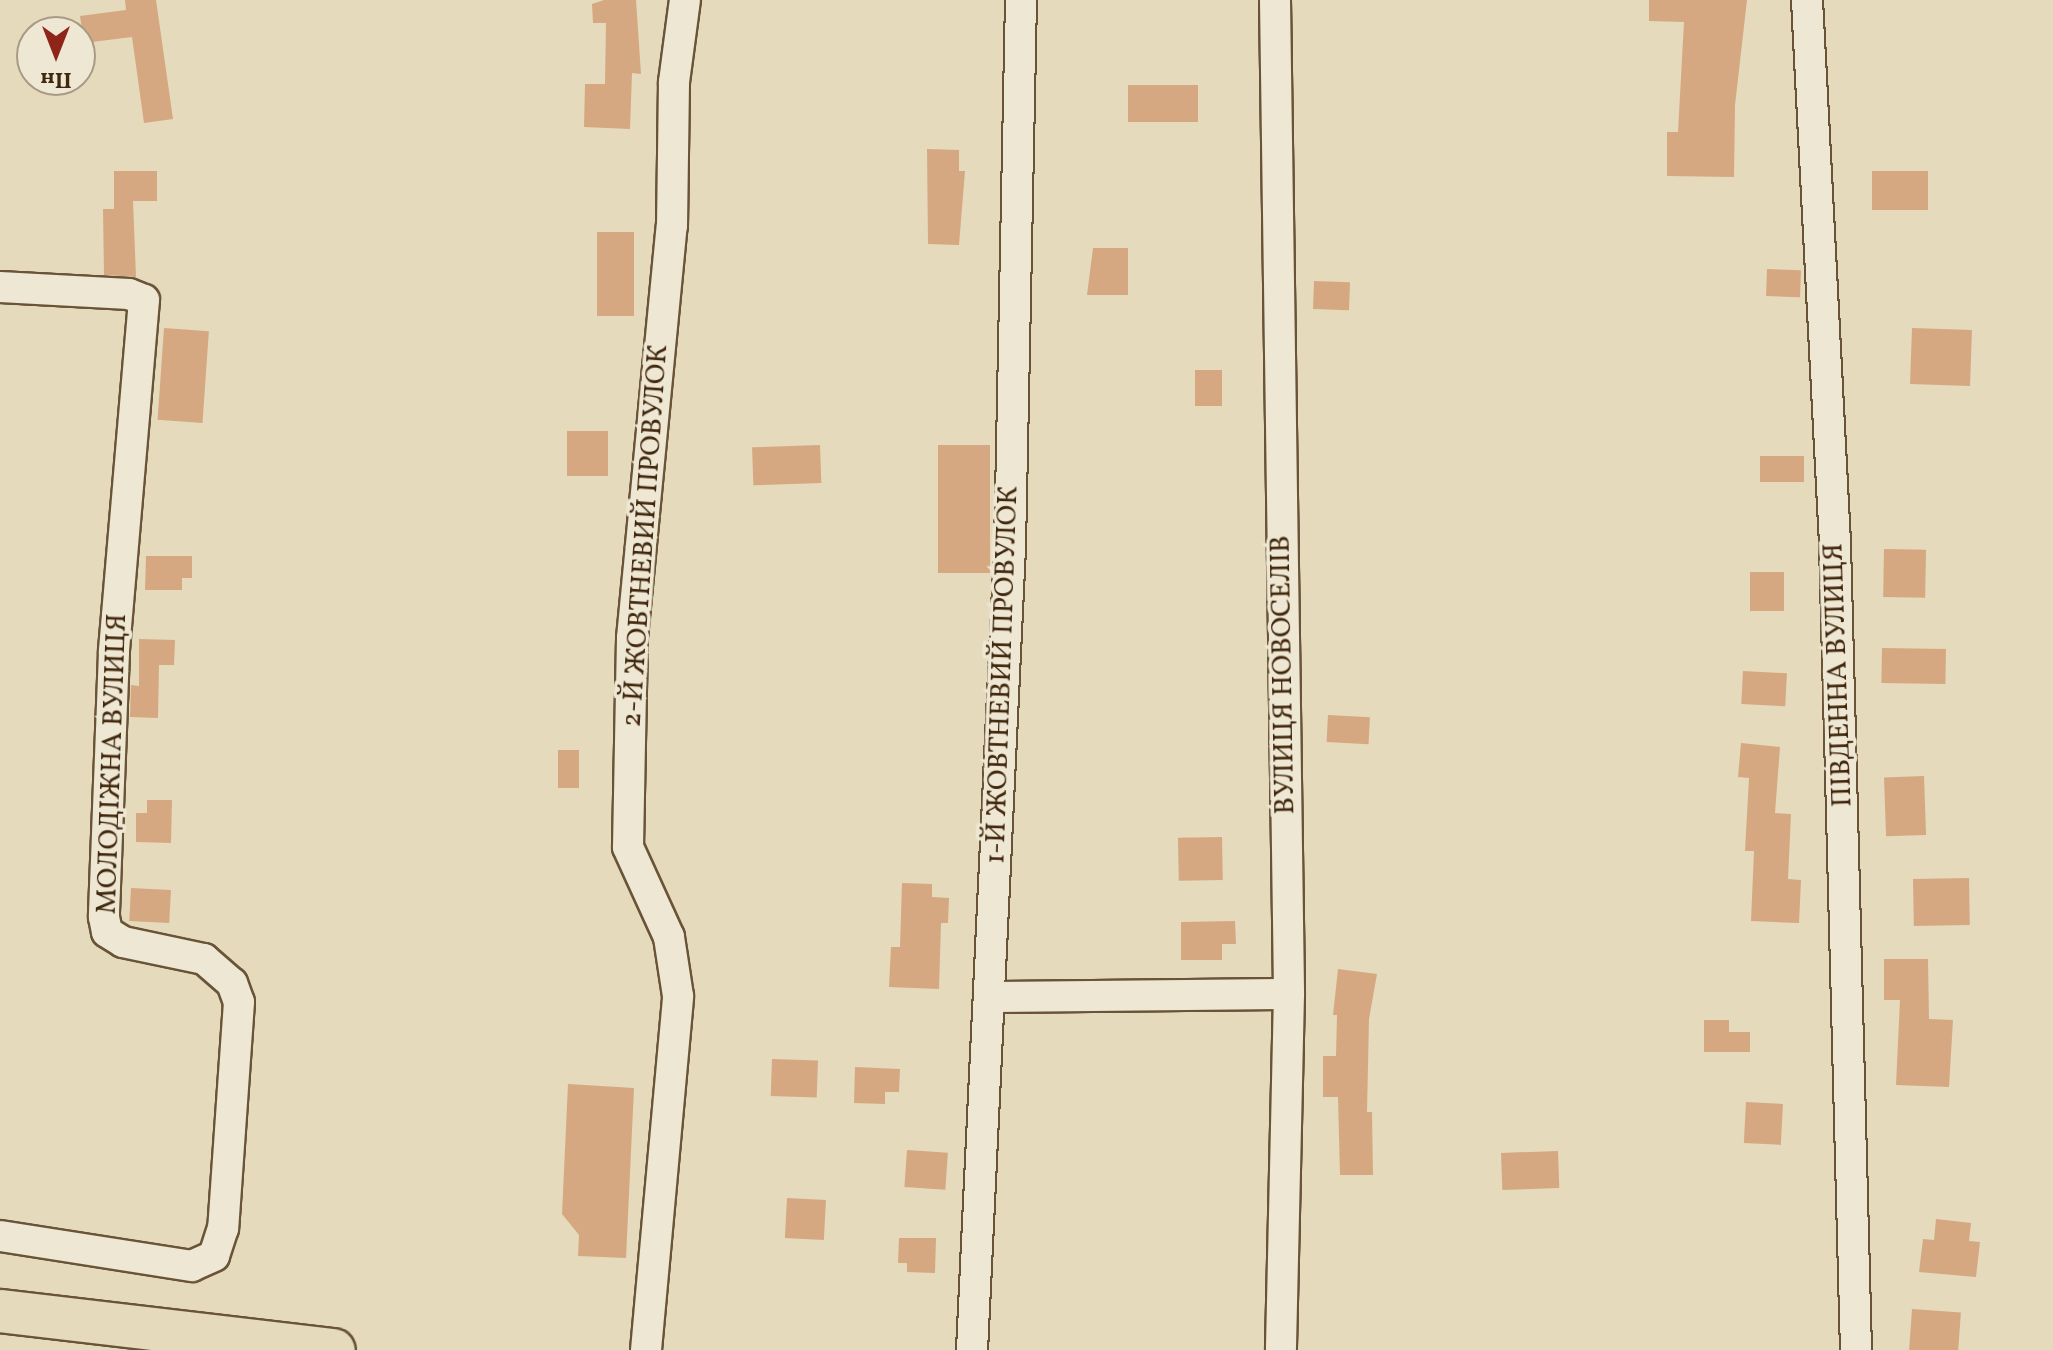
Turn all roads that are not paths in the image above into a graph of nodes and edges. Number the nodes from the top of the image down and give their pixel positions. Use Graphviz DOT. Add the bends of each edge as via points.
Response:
graph roads {
  1 [pos="685,0"];
  2 [pos="1021,0"];
  3 [pos="1275,0"];
  4 [pos="1807,0"];
  5 [pos="0,287"];
  6 [pos="1289,994"];
  7 [pos="989,997"];
  8 [pos="0,1236"];
  9 [pos="0,1311"];
  10 [pos="334,1350"];
  11 [pos="646,1350"];
  12 [pos="972,1350"];
  13 [pos="1281,1350"];
  14 [pos="1856,1350"];
  1 -- 11 [label="street, 2-Й ЖОВТНЕВИЙ ПРОВУЛОК" via="674,82 672,226 632,638 628,847 669,937 678,996"];
  2 -- 7 [label="street, 1-Й ЖОВТНЕВИЙ ПРОВУЛОК" via="1010,547"];
  3 -- 6 [label="street, ВУЛИЦЯ НОВОСЕЛІВ"];
  4 -- 14 [label="street, ПІВДЕННА ВУЛИЦЯ" via="1835,544"];
  5 -- 8 [label="street, МОЛОДІЖНА ВУЛИЦЯ" via="129,294 144,300 142,372 114,652 104,917 107,932 123,942 204,959 232,983 239,1002 223,1228 214,1256 192,1266"];
  6 -- 7 [label="street"];
  6 -- 13 [label="street, ВУЛИЦЯ НОВОСЕЛІВ"];
  7 -- 12 [label="street, 1-Й ЖОВТНЕВИЙ ПРОВУЛОК"];
  9 -- 10 [label="highway"];
}
